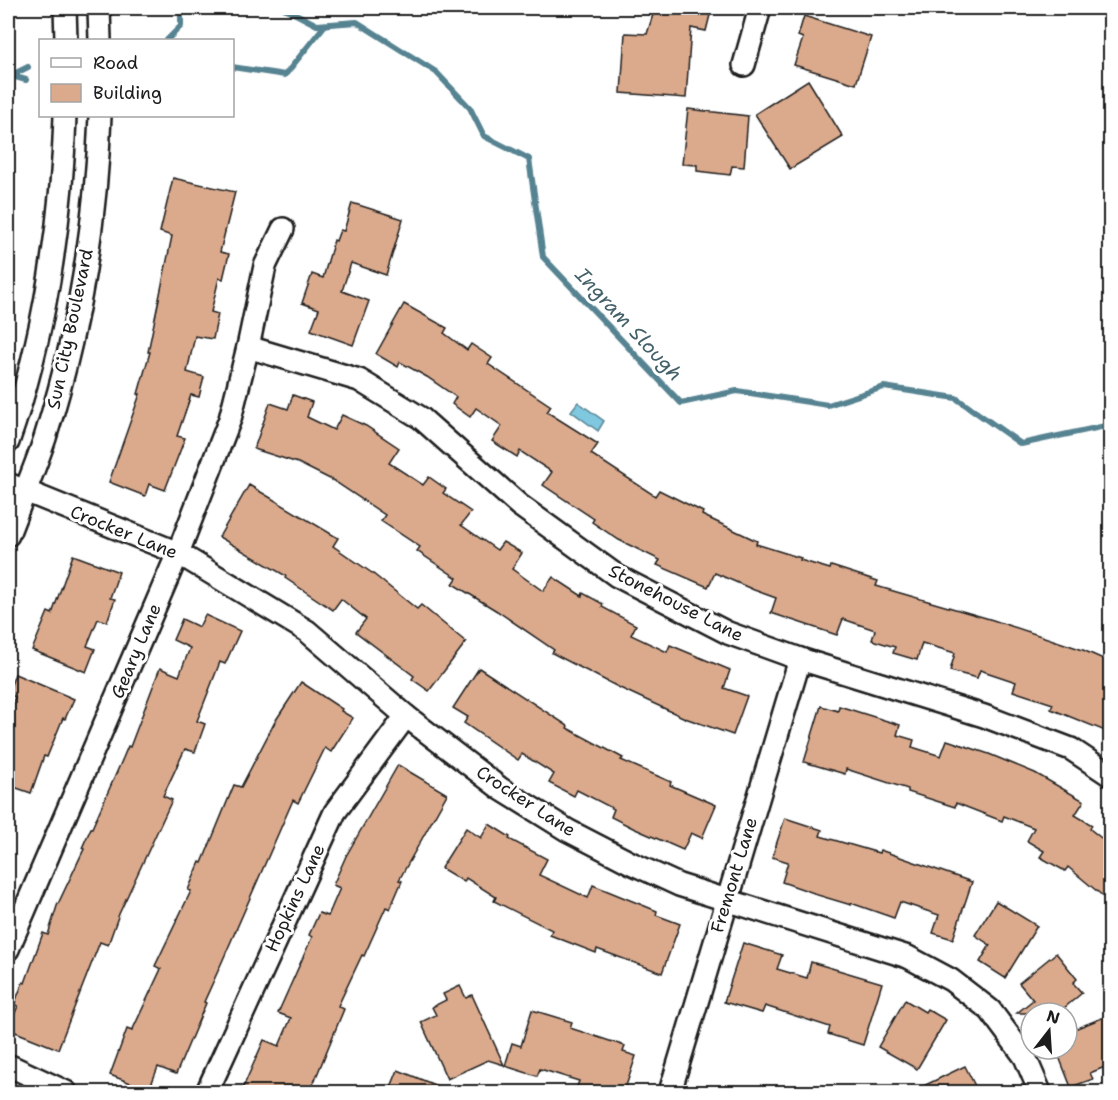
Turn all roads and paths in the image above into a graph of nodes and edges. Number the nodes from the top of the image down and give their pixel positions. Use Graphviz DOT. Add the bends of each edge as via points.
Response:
graph roads {
  1 [pos="65,8"];
  2 [pos="99,8"];
  3 [pos="760,8"];
  4 [pos="66,39"];
  5 [pos="100,39"];
  6 [pos="744,65"];
  7 [pos="66,117"];
  8 [pos="100,117"];
  9 [pos="283,228"];
  10 [pos="248,347"];
  11 [pos="8,442"];
  12 [pos="14,487"];
  13 [pos="8,535"];
  14 [pos="178,553"];
  15 [pos="800,659"];
  16 [pos="406,716"];
  17 [pos="1110,775"];
  18 [pos="726,900"];
  19 [pos="8,949"];
  20 [pos="8,1065"];
  21 [pos="66,1092"];
  22 [pos="207,1092"];
  23 [pos="670,1092"];
  24 [pos="1040,1092"];
  1 -- 4 [label="street"];
  2 -- 5 [label="street"];
  3 -- 6 [label="street"];
  7 -- 11 [label="street, Sun City Boulevard" via="46,291"];
  8 -- 12 [label="street, Sun City Boulevard" via="80,297 45,438"];
  9 -- 10 [label="street, Geary Lane" via="265,266"];
  10 -- 14 [label="street, Geary Lane" via="230,419"];
  10 -- 15 [label="street, Stonehouse Lane" via="358,380 421,418 519,505 617,576 728,633"];
  12 -- 13 [label="street, Sun City Boulevard"];
  12 -- 14 [label="street, Crocker Lane"];
  14 -- 16 [label="street, Crocker Lane" via="307,631"];
  14 -- 19 [label="street, Geary Lane"];
  15 -- 17 [label="street, Stonehouse Lane" via="995,720 1071,749"];
  15 -- 18 [label="street, Fremont Lane"];
  16 -- 18 [label="street, Crocker Lane" via="501,789 567,830 679,885"];
  16 -- 22 [label="street, Hopkins Lane" via="335,812"];
  18 -- 23 [label="street, Fremont Lane"];
  18 -- 24 [label="street, Crocker Lane" via="908,957 951,980 990,1010 1025,1057"];
  20 -- 21 [label="street"];
}
